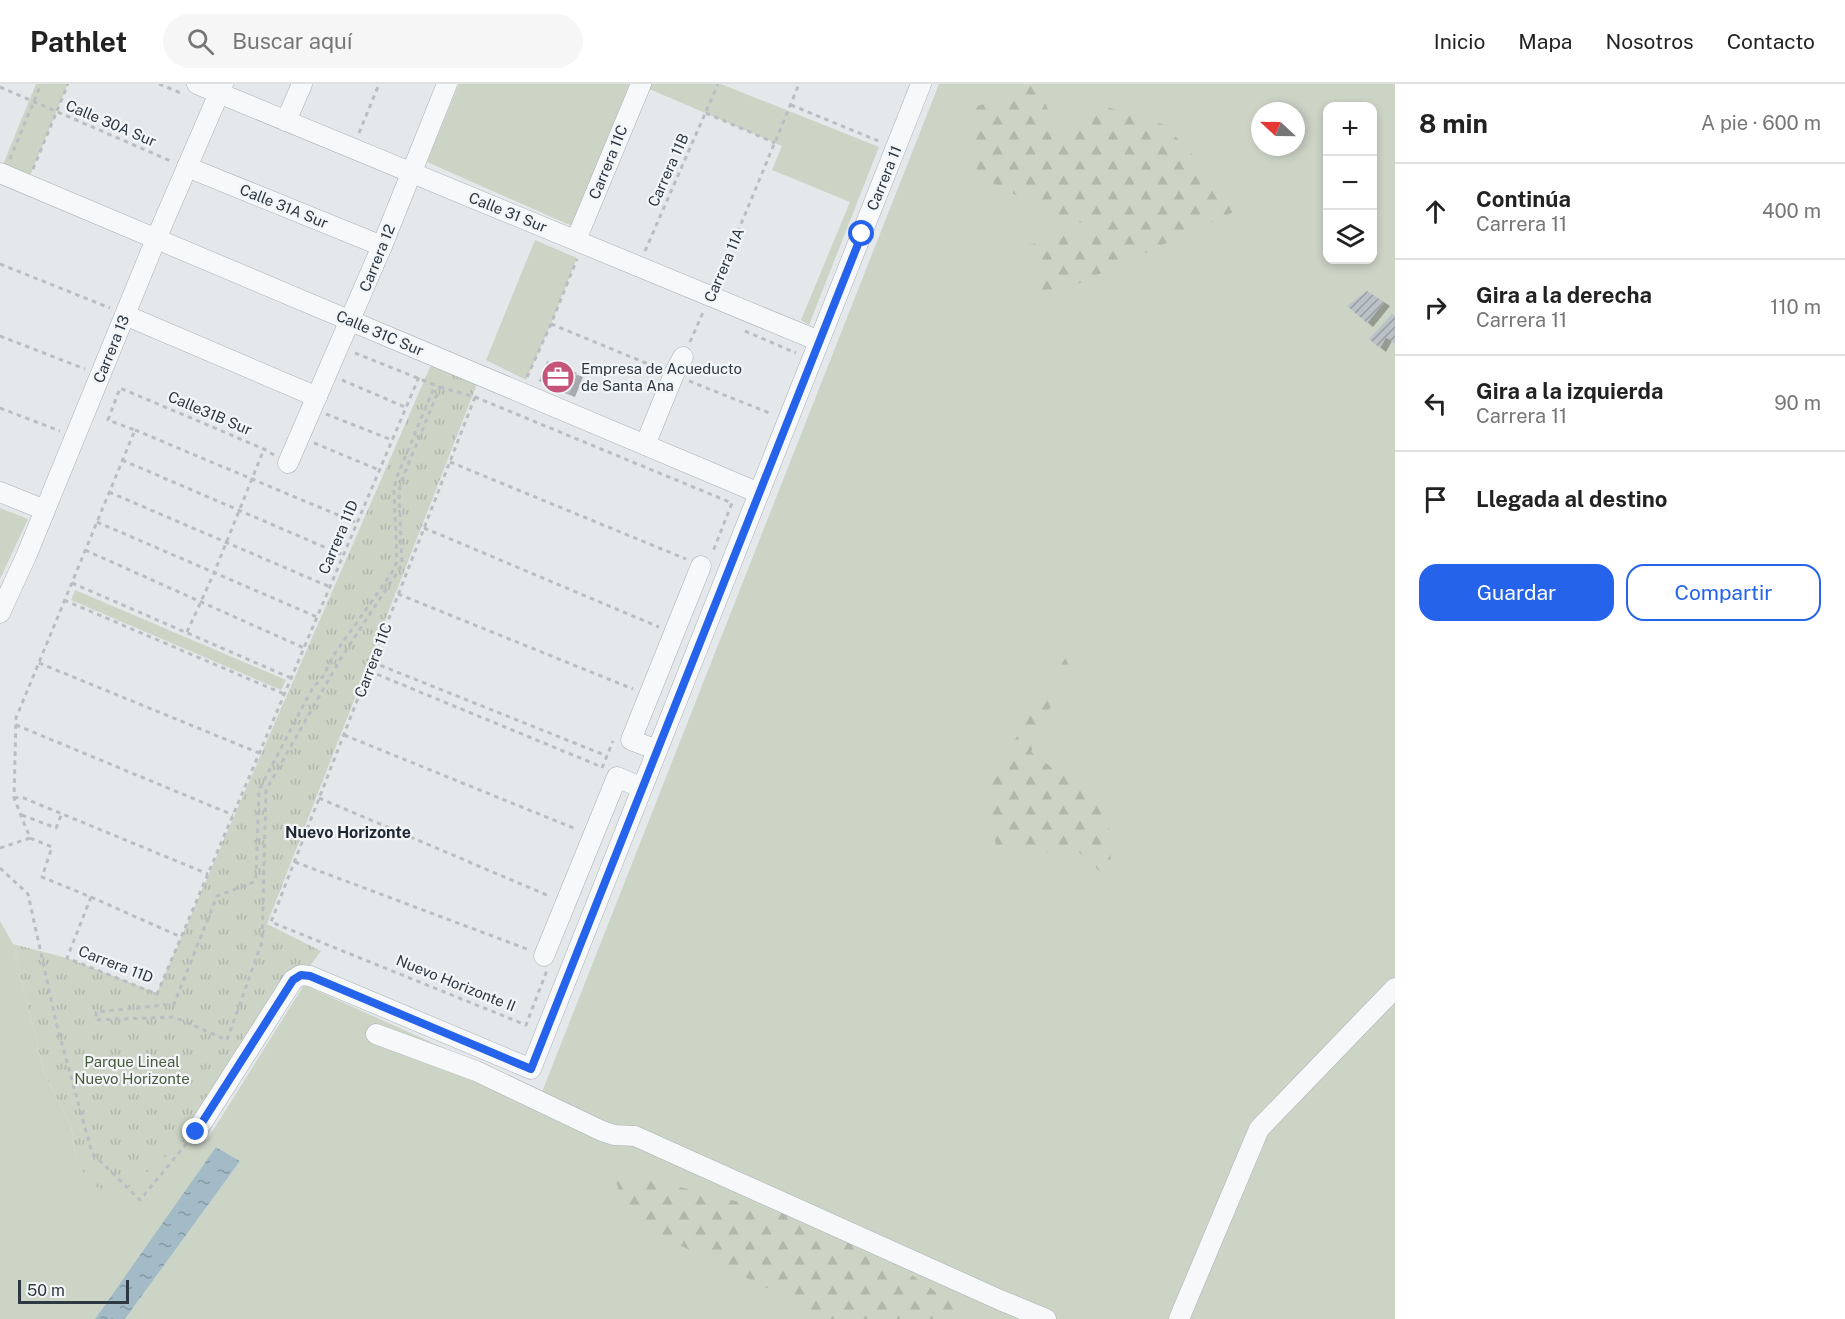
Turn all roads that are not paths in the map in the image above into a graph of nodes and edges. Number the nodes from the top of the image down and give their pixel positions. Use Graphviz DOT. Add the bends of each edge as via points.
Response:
graph roads {
  1 [pos="197,84"];
  2 [pos="302,84"];
  3 [pos="447,84"];
  4 [pos="641,84"];
  5 [pos="921,84"];
  6 [pos="221,89"];
  7 [pos="286,121"];
  8 [pos="183,166"];
  9 [pos="5,167"];
  10 [pos="411,173"];
  11 [pos="156,239"];
  12 [pos="382,246"];
  13 [pos="577,249"];
  14 [pos="118,312"];
  15 [pos="351,321"];
  16 [pos="819,341"];
  17 [pos="683,357"];
  18 [pos="322,405"];
  19 [pos="645,445"];
  20 [pos="288,464"];
  21 [pos="0,492"];
  22 [pos="759,493"];
  23 [pos="45,510"];
  24 [pos="701,566"];
  25 [pos="0,613"];
  26 [pos="657,750"];
  27 [pos="642,788"];
  28 [pos="536,953"];
  29 [pos="1395,988"];
  30 [pos="376,1034"];
  31 [pos="196,1132"];
  32 [pos="1046,1319"];
  33 [pos="1179,1319"];
  1 -- 6 [label="street, Calle 31 Sur"];
  2 -- 7 [label="street"];
  3 -- 10 [label="street, Carrera 12"];
  4 -- 13 [label="street, Carrera 11C"];
  5 -- 16 [label="street, Carrera 11"];
  6 -- 7 [label="street, Calle 31 Sur"];
  6 -- 8 [label="street, Carrera 13"];
  7 -- 10 [label="street, Calle 31 Sur"];
  8 -- 11 [label="street, Carrera 13"];
  8 -- 12 [label="street, Calle 31A Sur"];
  9 -- 11 [label="street, Calle 31C Sur"];
  10 -- 12 [label="street, Carrera 12"];
  10 -- 13 [label="street, Calle 31 Sur"];
  11 -- 14 [label="street, Carrera 13"];
  11 -- 15 [label="street, Calle 31C Sur"];
  12 -- 15 [label="street, Carrera 12"];
  13 -- 16 [label="street, Calle 31 Sur" via="639,266"];
  14 -- 18 [label="street"];
  14 -- 23 [label="street, Carrera 13"];
  15 -- 18 [label="street, Carrera 12"];
  15 -- 19 [label="street, Calle 31C Sur"];
  16 -- 22 [label="street, Carrera 11"];
  17 -- 19 [label="street"];
  18 -- 20 [label="street, Carrera 12"];
  19 -- 22 [label="street, Calle 31C Sur"];
  21 -- 23 [label="street"];
  22 -- 26 [label="street, Carrera 11"];
  23 -- 25 [label="street, Carrera 13" via="34,557 18,592"];
  24 -- 26 [label="street" via="631,740"];
  26 -- 27 [label="street, Carrera 11"];
  27 -- 28 [label="street" via="617,777"];
  27 -- 31 [label="street, Carrera 11" via="531,1069 301,975 293,980"];
  29 -- 33 [label="street" via="1259,1130"];
  30 -- 32 [label="street" via="476,1071 602,1131 635,1136"];
}
